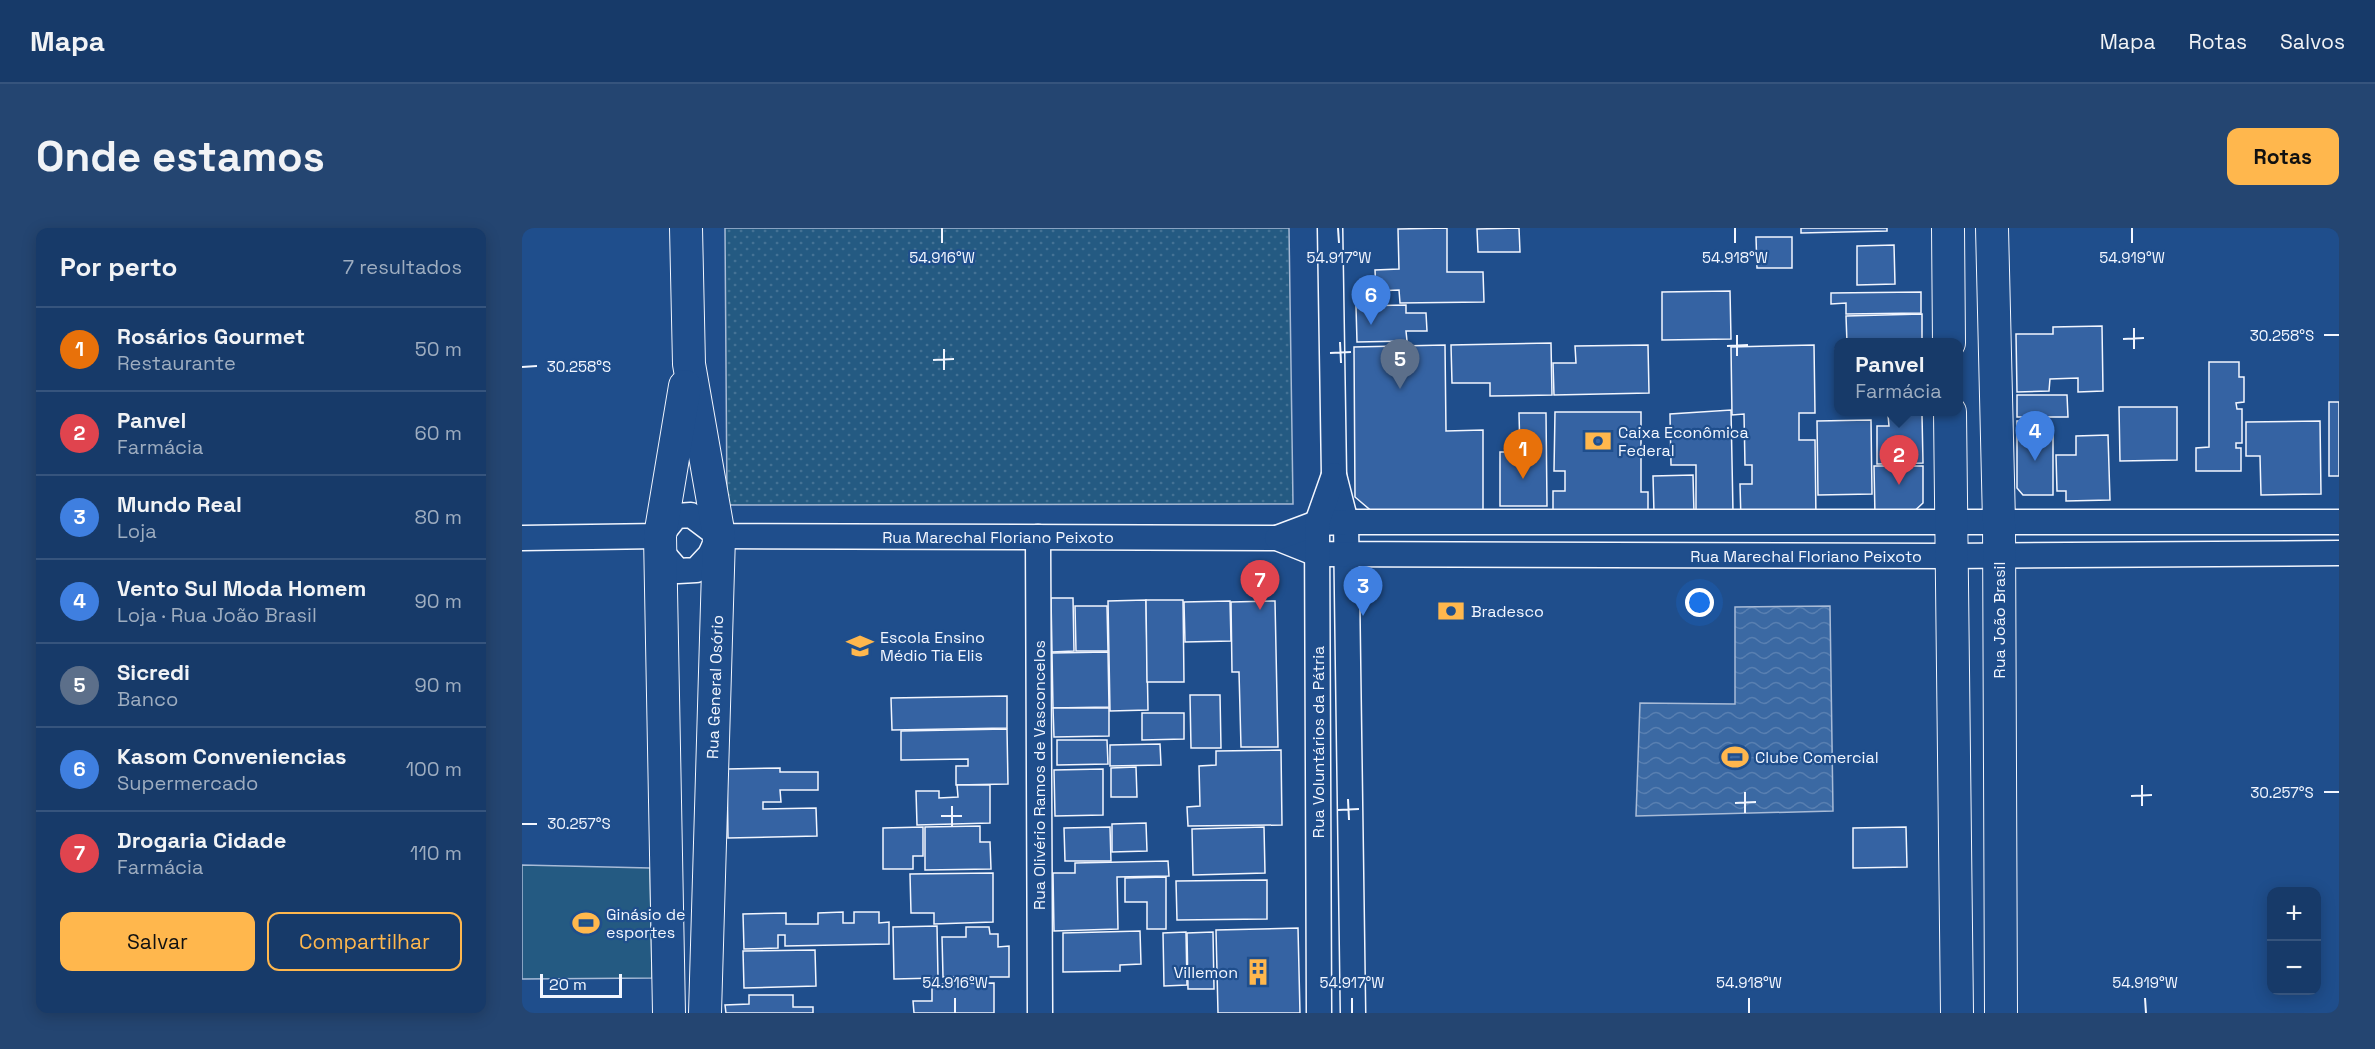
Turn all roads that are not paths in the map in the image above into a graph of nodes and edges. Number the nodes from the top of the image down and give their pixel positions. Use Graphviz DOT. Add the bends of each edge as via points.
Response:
graph roads {
  1 [pos="686,228"];
  2 [pos="1330,228"];
  3 [pos="1947,228"];
  4 [pos="1992,228"];
  5 [pos="1949,338"];
  6 [pos="689,364"];
  7 [pos="1950,416"];
  8 [pos="1334,475"];
  9 [pos="1346,522"];
  10 [pos="1952,522"];
  11 [pos="1999,522"];
  12 [pos="2339,522"];
  13 [pos="1317,523"];
  14 [pos="660,536"];
  15 [pos="719,536"];
  16 [pos="1038,537"];
  17 [pos="522,538"];
  18 [pos="1277,538"];
  19 [pos="2339,553"];
  20 [pos="1317,554"];
  21 [pos="1346,554"];
  22 [pos="1952,556"];
  23 [pos="1999,556"];
  24 [pos="669,1013"];
  25 [pos="705,1013"];
  26 [pos="1040,1013"];
  27 [pos="1319,1013"];
  28 [pos="1353,1013"];
  29 [pos="1957,1013"];
  30 [pos="2001,1013"];
  1 -- 6 [label="street, Rua General Osório"];
  2 -- 8 [label="street, Rua Voluntários da Pátria"];
  3 -- 5 [label="street"];
  4 -- 11 [label="street, Rua João Brasil"];
  6 -- 14 [label="street, Rua General Osório"];
  6 -- 15 [label="street, Rua General Osório"];
  7 -- 10 [label="street"];
  8 -- 9 [label="street, Rua Voluntários da Pátria"];
  8 -- 13 [label="street, Rua Voluntários da Pátria"];
  9 -- 10 [label="street, Rua Marechal Floriano Peixoto"];
  9 -- 13 [label="street, Rua Marechal Floriano Peixoto"];
  9 -- 21 [label="street, Rua Voluntários da Pátria"];
  10 -- 11 [label="street, Rua Marechal Floriano Peixoto"];
  10 -- 22 [label="street"];
  11 -- 12 [label="street, Rua Marechal Floriano Peixoto"];
  11 -- 23 [label="street, Rua João Brasil"];
  13 -- 18 [label="street, Rua Marechal Floriano Peixoto"];
  13 -- 20 [label="street, Rua Voluntários da Pátria"];
  14 -- 15 [label="street" via="676,516 692,515"];
  14 -- 15 [label="street" via="665,556 678,571 696,570 710,555"];
  14 -- 17 [label="street"];
  14 -- 24 [label="street, Rua General Osório"];
  15 -- 16 [label="street, Rua Marechal Floriano Peixoto"];
  15 -- 25 [label="street, Rua General Osório"];
  16 -- 18 [label="street, Rua Marechal Floriano Peixoto"];
  16 -- 26 [label="street, Rua Olivério Ramos de Vasconcelos"];
  18 -- 20 [label="street, Rua Marechal Floriano Peixoto"];
  19 -- 23 [label="street, Rua Marechal Floriano Peixoto"];
  20 -- 21 [label="street, Rua Marechal Floriano Peixoto"];
  20 -- 27 [label="street, Rua Voluntários da Pátria"];
  21 -- 22 [label="street, Rua Marechal Floriano Peixoto"];
  21 -- 28 [label="street, Rua Voluntários da Pátria"];
  22 -- 23 [label="street, Rua Marechal Floriano Peixoto"];
  22 -- 29 [label="street"];
  23 -- 30 [label="street, Rua João Brasil"];
}
